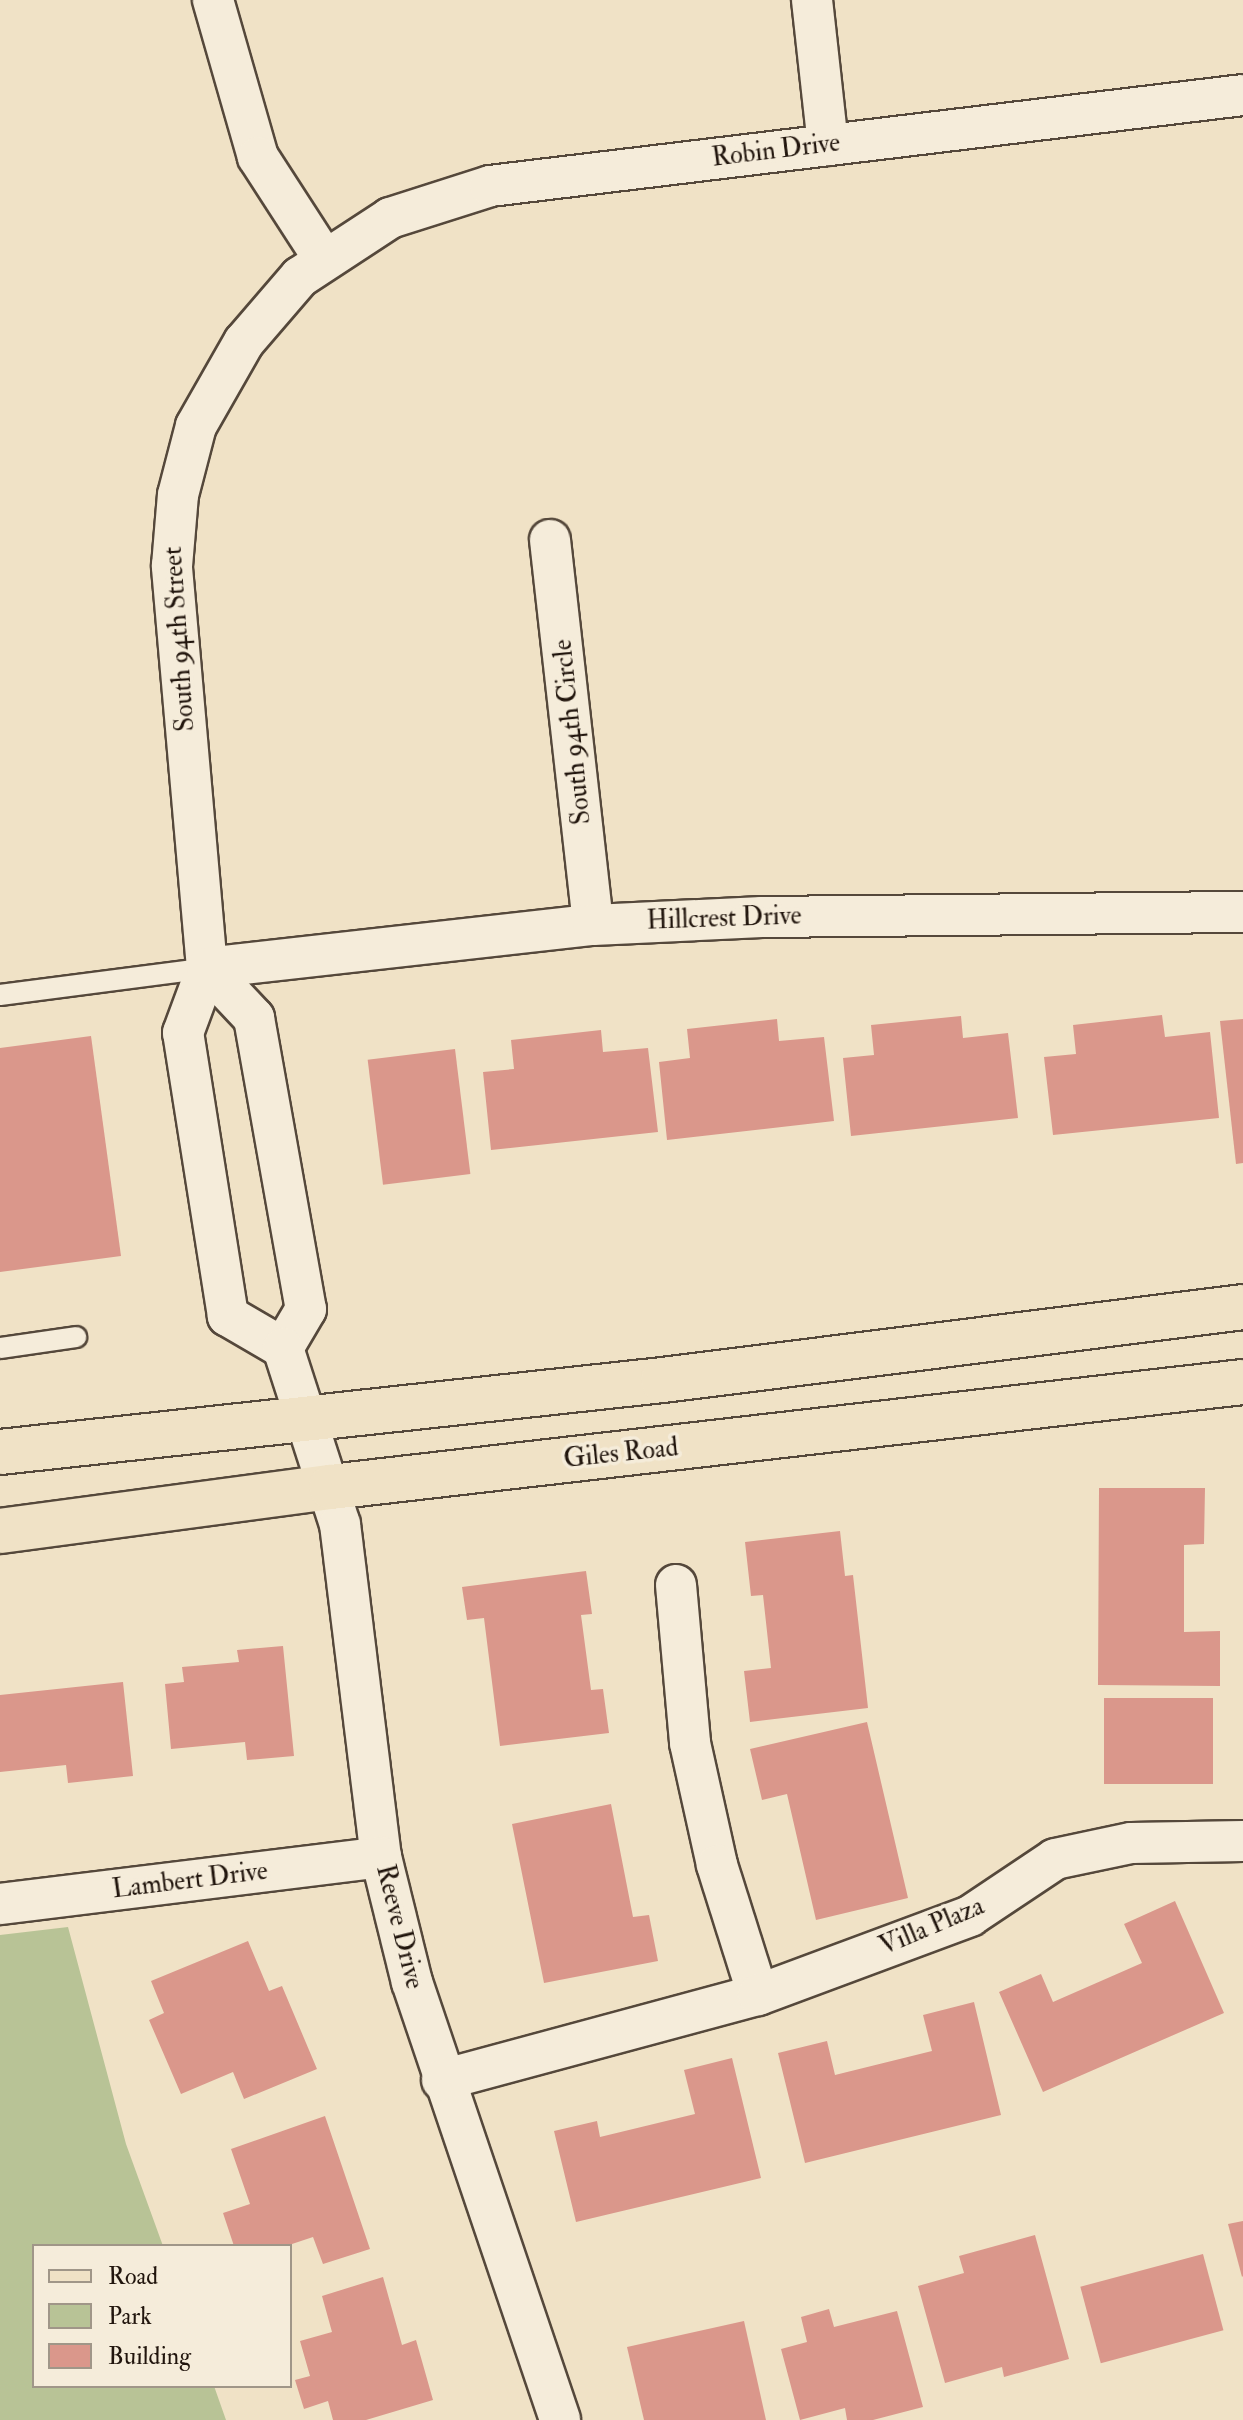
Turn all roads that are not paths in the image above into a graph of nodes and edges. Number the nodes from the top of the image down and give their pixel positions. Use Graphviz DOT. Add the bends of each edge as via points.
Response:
graph roads {
  1 [pos="213,0"];
  2 [pos="812,0"];
  3 [pos="1243,95"];
  4 [pos="828,145"];
  5 [pos="324,259"];
  6 [pos="550,540"];
  7 [pos="1243,912"];
  8 [pos="593,925"];
  9 [pos="207,968"];
  10 [pos="0,995"];
  11 [pos="1243,1307"];
  12 [pos="76,1337"];
  13 [pos="0,1348"];
  14 [pos="283,1348"];
  15 [pos="1243,1382"];
  16 [pos="307,1418"];
  17 [pos="0,1452"];
  18 [pos="331,1487"];
  19 [pos="0,1531"];
  20 [pos="676,1585"];
  21 [pos="1243,1841"];
  22 [pos="381,1857"];
  23 [pos="0,1904"];
  24 [pos="758,1995"];
  25 [pos="442,2080"];
  26 [pos="560,2420"];
  1 -- 5 [label="street" via="258,157"];
  2 -- 4 [label="street"];
  3 -- 4 [label="street, Robin Drive"];
  4 -- 5 [label="street, Robin Drive" via="490,186 390,218"];
  5 -- 9 [label="street, South 94th Street" via="281,293 222,375 196,426 178,495 172,566"];
  6 -- 8 [label="street, South 94th Circle"];
  7 -- 8 [label="street, Hillcrest Drive" via="762,917"];
  8 -- 9 [label="street, Hillcrest Drive"];
  9 -- 10 [label="lane"];
  9 -- 14 [label="street" via="254,1018 306,1309"];
  9 -- 14 [label="street, South 94th Street" via="183,1033 228,1316"];
  11 -- 16 [label="main road" via="663,1380"];
  12 -- 13 [label="lane"];
  14 -- 16 [label="street"];
  15 -- 18 [label="main road, Giles Road"];
  16 -- 17 [label="main road"];
  16 -- 18 [label="street, Reeve Drive"];
  18 -- 19 [label="main road, Giles Road"];
  18 -- 22 [label="street, Reeve Drive"];
  20 -- 24 [label="street" via="690,1743 717,1865"];
  21 -- 24 [label="street, Villa Plaza" via="1131,1843 1055,1859 970,1916"];
  22 -- 23 [label="street, Lambert Drive"];
  22 -- 25 [label="street, Reeve Drive"];
  24 -- 25 [label="street, Villa Plaza"];
  25 -- 26 [label="street, Reeve Drive"];
}
